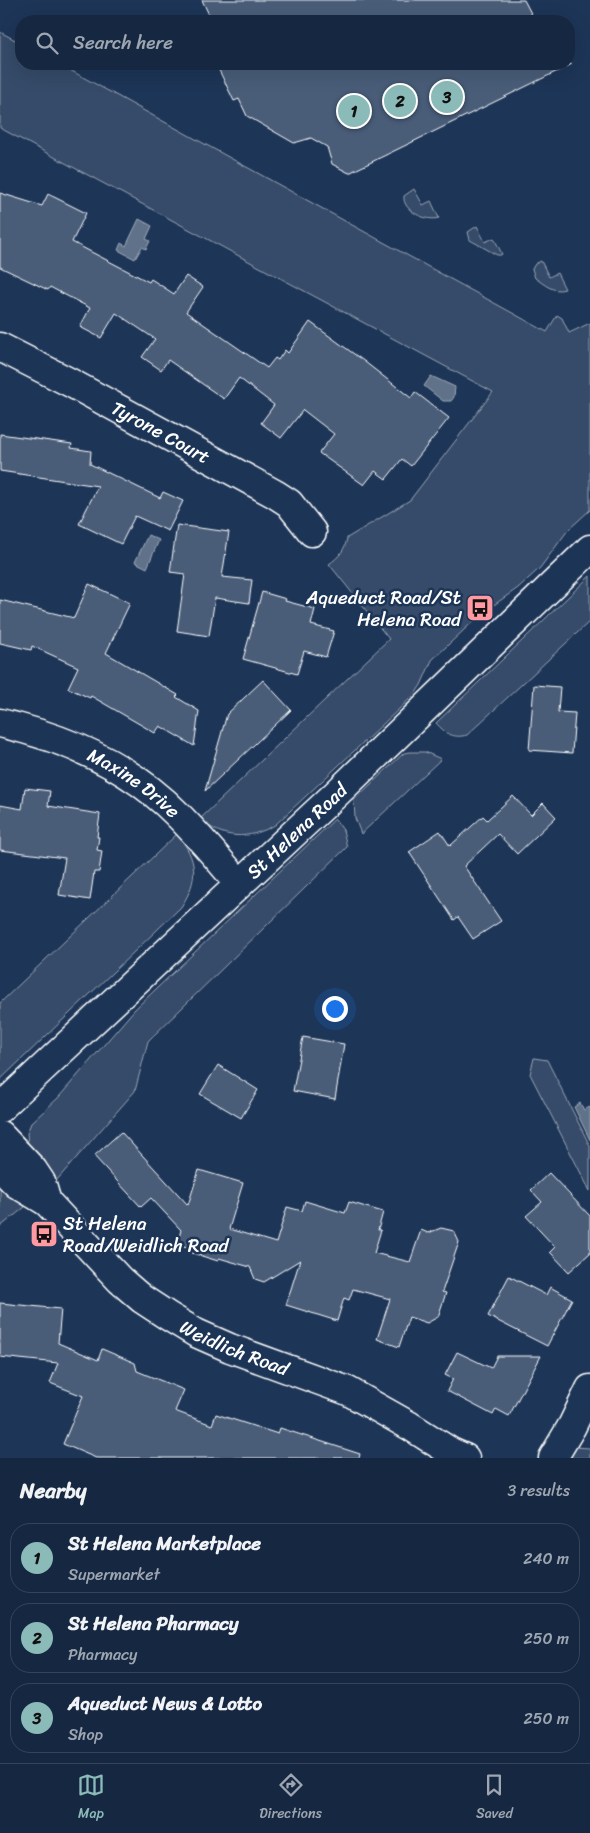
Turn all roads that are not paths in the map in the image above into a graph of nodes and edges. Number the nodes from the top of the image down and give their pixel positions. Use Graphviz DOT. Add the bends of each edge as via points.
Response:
graph roads {
  1 [pos="0,347"];
  2 [pos="312,532"];
  3 [pos="590,549"];
  4 [pos="0,723"];
  5 [pos="239,883"];
  6 [pos="0,1108"];
  7 [pos="0,1135"];
  8 [pos="0,1168"];
  9 [pos="47,1202"];
  10 [pos="590,1389"];
  11 [pos="457,1456"];
  12 [pos="553,1457"];
  1 -- 2 [label="street, Tyrone Court" via="276,494 289,503"];
  3 -- 5 [label="street, St Helena Road"];
  4 -- 5 [label="street, Maxine Drive" via="64,742 129,776 177,814"];
  5 -- 6 [label="street, St Helena Road"];
  7 -- 9 [label="street, Weidlich Road" via="33,1170 41,1182"];
  8 -- 9 [label="street, Weidlich Road" via="23,1188"];
  9 -- 11 [label="street, Weidlich Road" via="120,1280 168,1316 230,1348 348,1391"];
  10 -- 12 [label="street" via="569,1433"];
}
